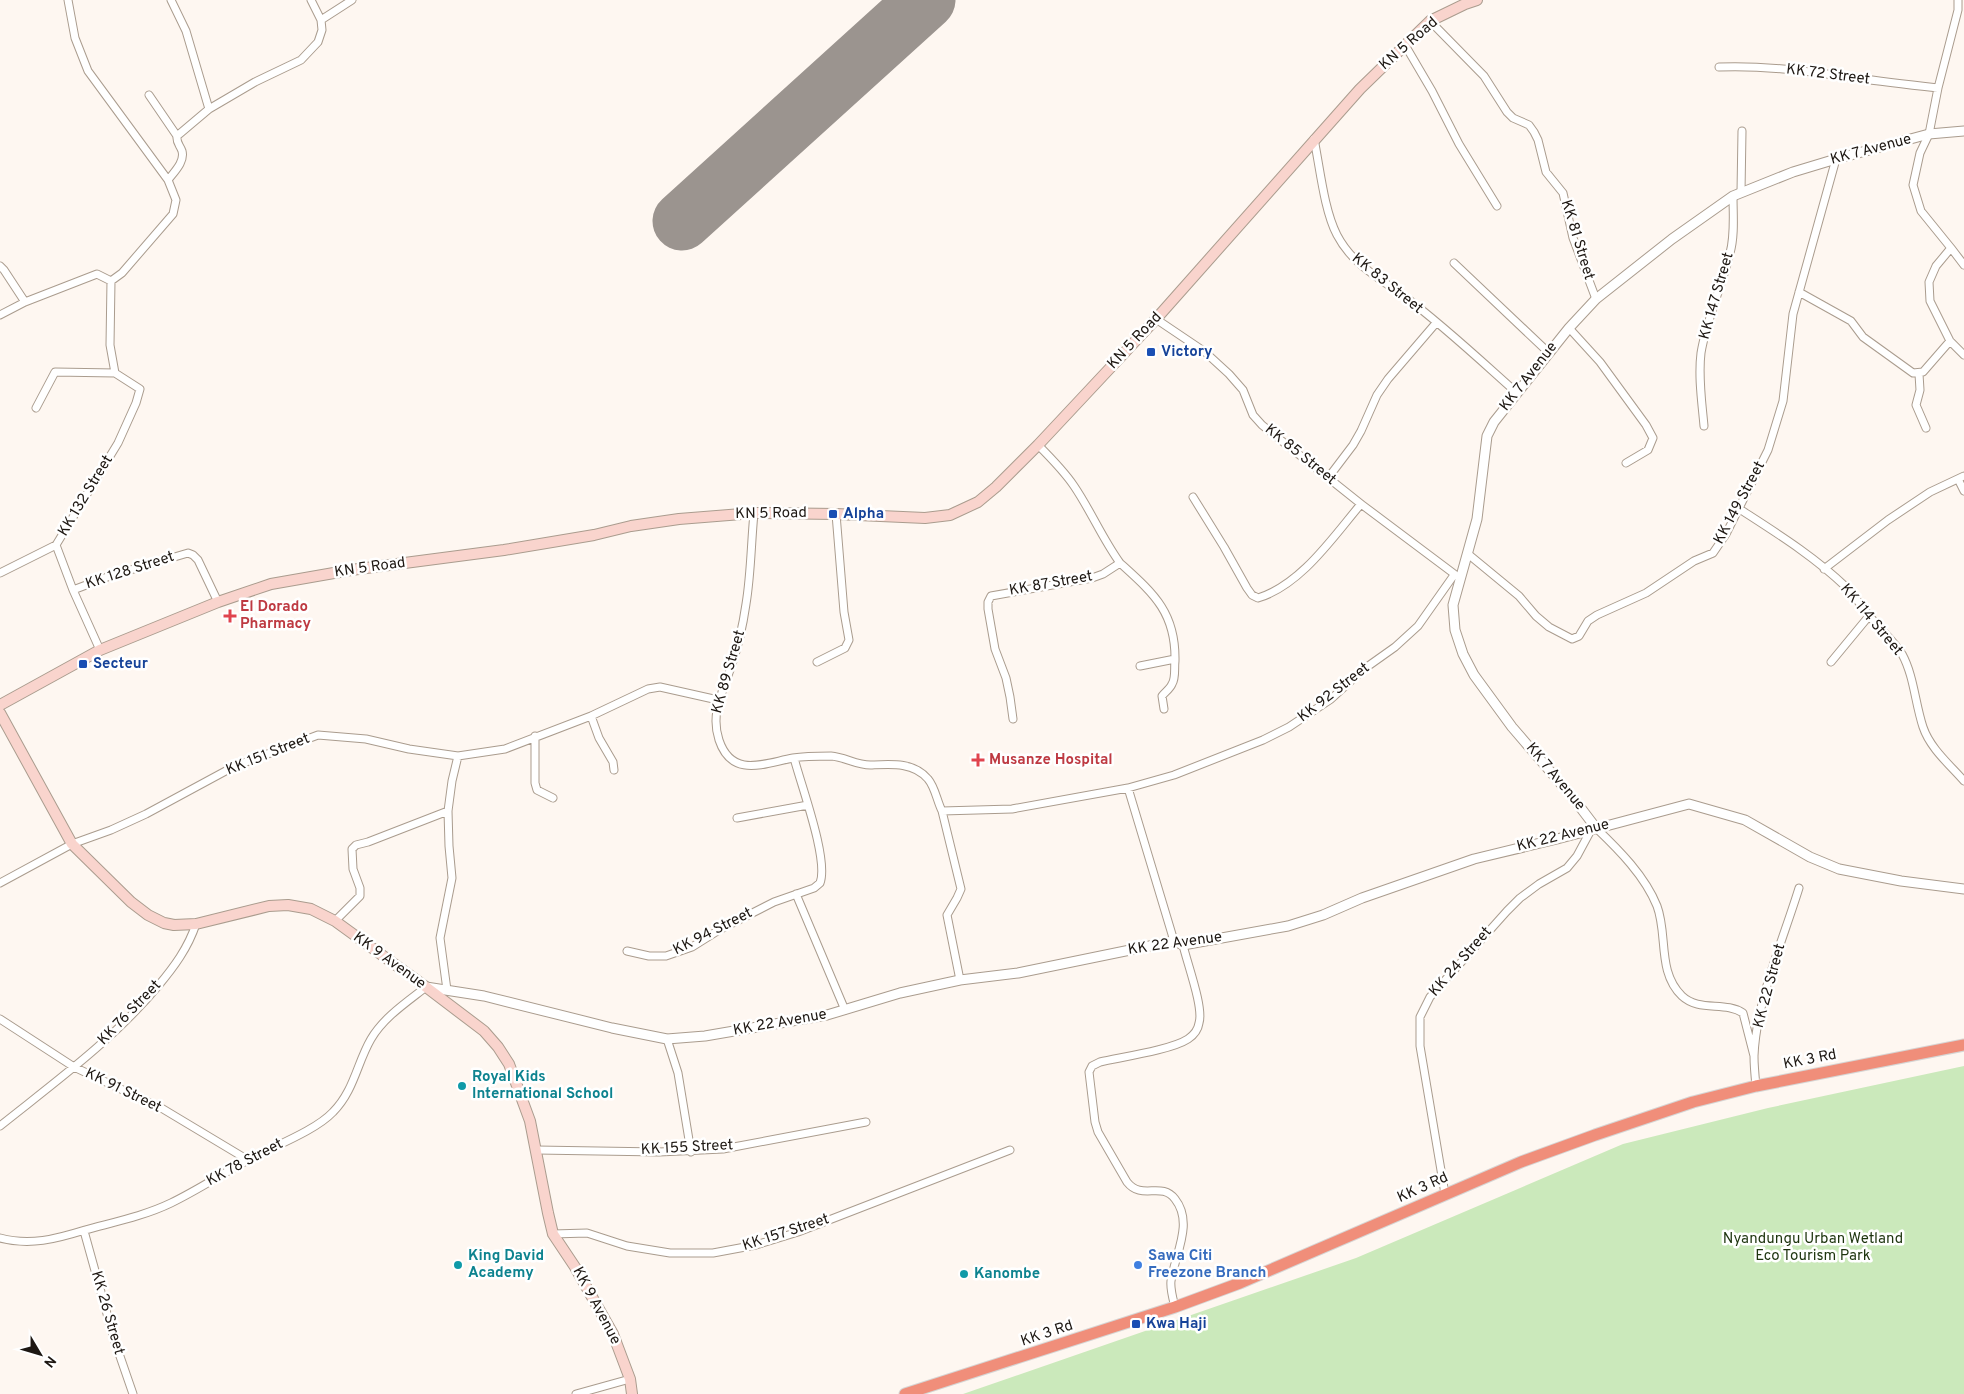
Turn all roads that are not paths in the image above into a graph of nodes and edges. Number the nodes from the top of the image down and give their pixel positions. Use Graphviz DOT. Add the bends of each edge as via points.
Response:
graph roads {
  1 [pos="68,0"];
  2 [pos="171,0"];
  3 [pos="311,0"];
  4 [pos="352,0"];
  5 [pos="1478,0"];
  6 [pos="1958,0"];
  7 [pos="320,20"];
  8 [pos="1430,21"];
  9 [pos="1405,45"];
  10 [pos="1719,67"];
  11 [pos="1938,88"];
  12 [pos="149,95"];
  13 [pos="209,109"];
  14 [pos="1742,131"];
  15 [pos="1964,131"];
  16 [pos="1929,134"];
  17 [pos="177,136"];
  18 [pos="1314,140"];
  19 [pos="1836,159"];
  20 [pos="168,180"];
  21 [pos="1737,194"];
  22 [pos="1497,206"];
  23 [pos="1950,248"];
  24 [pos="1454,263"];
  25 [pos="1964,265"];
  26 [pos="0,266"];
  27 [pos="111,282"];
  28 [pos="1798,292"];
  29 [pos="1596,299"];
  30 [pos="25,302"];
  31 [pos="0,315"];
  32 [pos="1156,319"];
  33 [pos="1436,323"];
  34 [pos="1568,328"];
  35 [pos="1950,341"];
  36 [pos="1549,353"];
  37 [pos="1964,355"];
  38 [pos="115,373"];
  39 [pos="1919,374"];
  40 [pos="1517,393"];
  41 [pos="36,408"];
  42 [pos="1704,426"];
  43 [pos="1926,428"];
  44 [pos="1038,445"];
  45 [pos="1626,463"];
  46 [pos="1328,478"];
  47 [pos="1961,478"];
  48 [pos="1964,491"];
  49 [pos="1193,497"];
  50 [pos="1360,504"];
  51 [pos="1738,508"];
  52 [pos="754,513"];
  53 [pos="836,514"];
  54 [pos="56,545"];
  55 [pos="1468,554"];
  56 [pos="1120,563"];
  57 [pos="1824,569"];
  58 [pos="0,573"];
  59 [pos="1457,576"];
  60 [pos="73,590"];
  61 [pos="218,602"];
  62 [pos="1869,616"];
  63 [pos="100,650"];
  64 [pos="1175,659"];
  65 [pos="817,662"];
  66 [pos="1831,662"];
  67 [pos="1140,666"];
  68 [pos="718,700"];
  69 [pos="0,705"];
  70 [pos="1164,709"];
  71 [pos="0,713"];
  72 [pos="591,716"];
  73 [pos="1012,719"];
  74 [pos="535,736"];
  75 [pos="458,756"];
  76 [pos="794,758"];
  77 [pos="614,770"];
  78 [pos="1964,781"];
  79 [pos="1128,788"];
  80 [pos="553,798"];
  81 [pos="808,805"];
  82 [pos="448,811"];
  83 [pos="942,811"];
  84 [pos="737,818"];
  85 [pos="1594,829"];
  86 [pos="72,844"];
  87 [pos="0,883"];
  88 [pos="1799,888"];
  89 [pos="1964,889"];
  90 [pos="796,894"];
  91 [pos="335,922"];
  92 [pos="196,924"];
  93 [pos="1179,943"];
  94 [pos="627,951"];
  95 [pos="960,980"];
  96 [pos="426,987"];
  97 [pos="447,990"];
  98 [pos="845,1010"];
  99 [pos="0,1019"];
  100 [pos="668,1039"];
  101 [pos="1964,1045"];
  102 [pos="1754,1056"];
  103 [pos="74,1067"];
  104 [pos="1756,1086"];
  105 [pos="866,1122"];
  106 [pos="0,1126"];
  107 [pos="537,1150"];
  108 [pos="1010,1150"];
  109 [pos="691,1152"];
  110 [pos="248,1160"];
  111 [pos="1445,1194"];
  112 [pos="84,1231"];
  113 [pos="554,1234"];
  114 [pos="0,1238"];
  115 [pos="1174,1307"];
  116 [pos="630,1379"];
  117 [pos="133,1394"];
  118 [pos="576,1394"];
  119 [pos="632,1394"];
  120 [pos="905,1394"];
  1 -- 20 [label="street" via="75,38 88,71"];
  2 -- 13 [label="street" via="186,31"];
  3 -- 7 [label="street"];
  4 -- 7 [label="street"];
  5 -- 8 [label="main road, KN 5 Road"];
  6 -- 11 [label="street"];
  7 -- 13 [label="street" via="321,36 301,60"];
  8 -- 9 [label="main road, KN 5 Road"];
  8 -- 29 [label="street, KK 81 Street" via="1484,76 1507,112 1529,125 1534,132 1546,172 1563,193 1573,238"];
  9 -- 18 [label="main road, KN 5 Road" via="1360,88"];
  9 -- 22 [label="street"];
  10 -- 11 [label="street, KK 72 Street" via="1832,74"];
  11 -- 16 [label="street"];
  12 -- 17 [label="street"];
  13 -- 17 [label="street"];
  14 -- 21 [label="street"];
  15 -- 16 [label="street, KK 7 Avenue"];
  16 -- 19 [label="street, KK 7 Avenue"];
  16 -- 23 [label="street" via="1920,154 1913,185 1922,211"];
  17 -- 20 [label="street" via="182,157"];
  18 -- 32 [label="main road, KN 5 Road"];
  18 -- 33 [label="street, KK 83 Street" via="1331,221 1345,249 1362,267"];
  19 -- 21 [label="street, KK 7 Avenue"];
  19 -- 28 [label="street, KK 149 Street"];
  20 -- 27 [label="street" via="176,200 173,214"];
  21 -- 29 [label="street, KK 7 Avenue" via="1672,239"];
  21 -- 42 [label="street, KK 147 Street" via="1731,252 1701,354"];
  23 -- 25 [label="street"];
  23 -- 35 [label="street" via="1929,282 1930,301"];
  24 -- 36 [label="street"];
  26 -- 30 [label="street"];
  27 -- 30 [label="street" via="97,274"];
  27 -- 38 [label="street" via="110,345"];
  28 -- 39 [label="street" via="1851,322 1863,336 1913,373"];
  28 -- 51 [label="street, KK 149 Street" via="1783,401 1768,450"];
  29 -- 34 [label="street, KK 7 Avenue"];
  30 -- 31 [label="street"];
  32 -- 44 [label="main road, KN 5 Road"];
  32 -- 46 [label="street, KK 85 Street" via="1205,352 1229,374 1243,390 1253,415 1262,425"];
  33 -- 40 [label="street, KK 83 Street"];
  33 -- 46 [label="street" via="1388,379 1353,445"];
  34 -- 36 [label="street, KK 7 Avenue"];
  34 -- 45 [label="street" via="1600,362 1653,438 1648,450"];
  35 -- 37 [label="street"];
  35 -- 39 [label="street"];
  36 -- 40 [label="street, KK 7 Avenue"];
  38 -- 41 [label="street" via="55,372"];
  38 -- 54 [label="street, KK 132 Street" via="140,390 136,403 118,443"];
  39 -- 43 [label="street" via="1920,390 1916,405"];
  40 -- 55 [label="street, KK 7 Avenue" via="1494,422 1488,436 1482,490"];
  44 -- 53 [label="main road, KN 5 Road" via="978,502 950,515 925,518"];
  44 -- 56 [label="street" via="1075,486"];
  46 -- 50 [label="street, KK 85 Street"];
  47 -- 48 [label="street"];
  47 -- 57 [label="street" via="1930,492"];
  49 -- 50 [label="street" via="1247,588 1258,598 1293,578 1316,557"];
  50 -- 59 [label="street, KK 85 Street"];
  51 -- 55 [label="street, KK 149 Street" via="1713,553 1694,561 1646,593 1596,616 1588,621 1575,639 1549,627 1519,596"];
  51 -- 57 [label="street, KK 114 Street"];
  52 -- 53 [label="main road, KN 5 Road"];
  52 -- 61 [label="main road, KN 5 Road" via="631,526 594,536 308,576 271,584"];
  52 -- 68 [label="street, KK 89 Street" via="745,612 731,667"];
  53 -- 65 [label="street" via="849,640 845,648"];
  54 -- 58 [label="street, KK 132 Street"];
  54 -- 60 [label="street"];
  55 -- 59 [label="street, KK 7 Avenue"];
  56 -- 64 [label="street" via="1162,605 1173,633"];
  56 -- 73 [label="street, KK 87 Street" via="1092,578 991,596 988,608 994,649 1006,678"];
  57 -- 62 [label="street, KK 114 Street" via="1854,594"];
  59 -- 79 [label="street, KK 92 Street" via="1418,626 1311,713 1263,740 1174,775"];
  59 -- 85 [label="street, KK 7 Avenue" via="1453,605 1455,630 1474,675 1518,734 1574,799"];
  60 -- 61 [label="street, KK 128 Street" via="188,553 198,560"];
  60 -- 63 [label="street"];
  61 -- 63 [label="main road, KN 5 Road"];
  62 -- 66 [label="street"];
  62 -- 78 [label="street, KK 114 Street" via="1902,654 1910,672 1923,728 1932,746"];
  63 -- 69 [label="main road, KN 5 Road"];
  64 -- 67 [label="street"];
  64 -- 70 [label="street" via="1172,684 1162,696"];
  68 -- 72 [label="street, KK 151 Street" via="660,688 648,689"];
  68 -- 76 [label="street, KK 89 Street" via="715,722 719,741 735,762 760,766"];
  71 -- 86 [label="main road, KK 9 Avenue"];
  72 -- 74 [label="street, KK 151 Street"];
  72 -- 77 [label="street"];
  74 -- 75 [label="street, KK 151 Street" via="505,749"];
  74 -- 80 [label="street" via="537,790"];
  75 -- 82 [label="street"];
  75 -- 86 [label="street, KK 151 Street" via="366,739 318,735 233,767 146,814"];
  76 -- 81 [label="street, KK 94 Street"];
  76 -- 83 [label="street, KK 89 Street" via="833,756 870,765 897,764 930,780"];
  79 -- 83 [label="street, KK 92 Street" via="1012,809"];
  79 -- 93 [label="street"];
  81 -- 84 [label="street"];
  81 -- 90 [label="street, KK 94 Street" via="822,877 814,888"];
  82 -- 91 [label="street" via="352,848 360,896"];
  82 -- 97 [label="street" via="452,878 440,938"];
  83 -- 95 [label="street" via="960,884 957,898 947,915"];
  85 -- 89 [label="street, KK 22 Avenue" via="1689,804 1744,820 1839,869"];
  85 -- 93 [label="street, KK 22 Avenue" via="1474,859 1288,926"];
  85 -- 102 [label="street" via="1619,851 1657,906 1672,983 1690,1002 1743,1013"];
  85 -- 111 [label="street, KK 24 Street" via="1568,868 1539,884 1506,911 1430,997 1420,1017 1420,1046"];
  86 -- 87 [label="street, KK 151 Street"];
  86 -- 92 [label="main road, KK 9 Avenue" via="148,915 174,925"];
  88 -- 102 [label="street, KK 22 Street" via="1760,1015"];
  90 -- 94 [label="street, KK 94 Street" via="766,906 692,947 666,956"];
  90 -- 98 [label="street"];
  91 -- 92 [label="main road, KK 9 Avenue" via="311,909 288,905 249,910"];
  91 -- 96 [label="main road, KK 9 Avenue"];
  92 -- 103 [label="street, KK 76 Street" via="185,951 141,1006"];
  93 -- 95 [label="street, KK 22 Avenue" via="1018,973"];
  93 -- 115 [label="street" via="1200,1007 1200,1022 1195,1032 1187,1039 1163,1048 1100,1062 1089,1072 1094,1122 1128,1182 1133,1189 1142,1192 1164,1191 1179,1204 1183,1233 1171,1282"];
  95 -- 98 [label="street, KK 22 Avenue" via="900,993"];
  96 -- 97 [label="street, KK 22 Avenue"];
  96 -- 107 [label="main road, KK 9 Avenue" via="484,1032 498,1047 521,1094"];
  96 -- 110 [label="street, KK 78 Street" via="379,1028 370,1040 350,1088 332,1114"];
  97 -- 100 [label="street, KK 22 Avenue"];
  98 -- 100 [label="street, KK 22 Avenue" via="705,1036"];
  99 -- 103 [label="street, KK 91 Street"];
  100 -- 109 [label="street" via="678,1073"];
  101 -- 104 [label="highway, KK 3 Rd"];
  102 -- 104 [label="street, KK 22 Street"];
  103 -- 106 [label="street, KK 76 Street"];
  103 -- 110 [label="street, KK 91 Street" via="163,1109"];
  104 -- 111 [label="highway, KK 3 Rd" via="1693,1102 1594,1135"];
  105 -- 109 [label="street, KK 155 Street"];
  107 -- 109 [label="street, KK 155 Street"];
  107 -- 113 [label="main road, KK 9 Avenue"];
  108 -- 113 [label="street, KK 157 Street" via="798,1232 756,1245 712,1253 670,1254 627,1246 587,1233"];
  110 -- 112 [label="street, KK 78 Street" via="172,1203 143,1215"];
  111 -- 115 [label="highway, KK 3 Rd" via="1258,1276"];
  112 -- 114 [label="street, KK 78 Street" via="54,1240 30,1242"];
  112 -- 117 [label="street, KK 26 Street"];
  113 -- 116 [label="main road, KK 9 Avenue" via="613,1334"];
  115 -- 120 [label="highway, KK 3 Rd"];
  116 -- 118 [label="street"];
  116 -- 119 [label="main road, KK 9 Avenue"];
}
